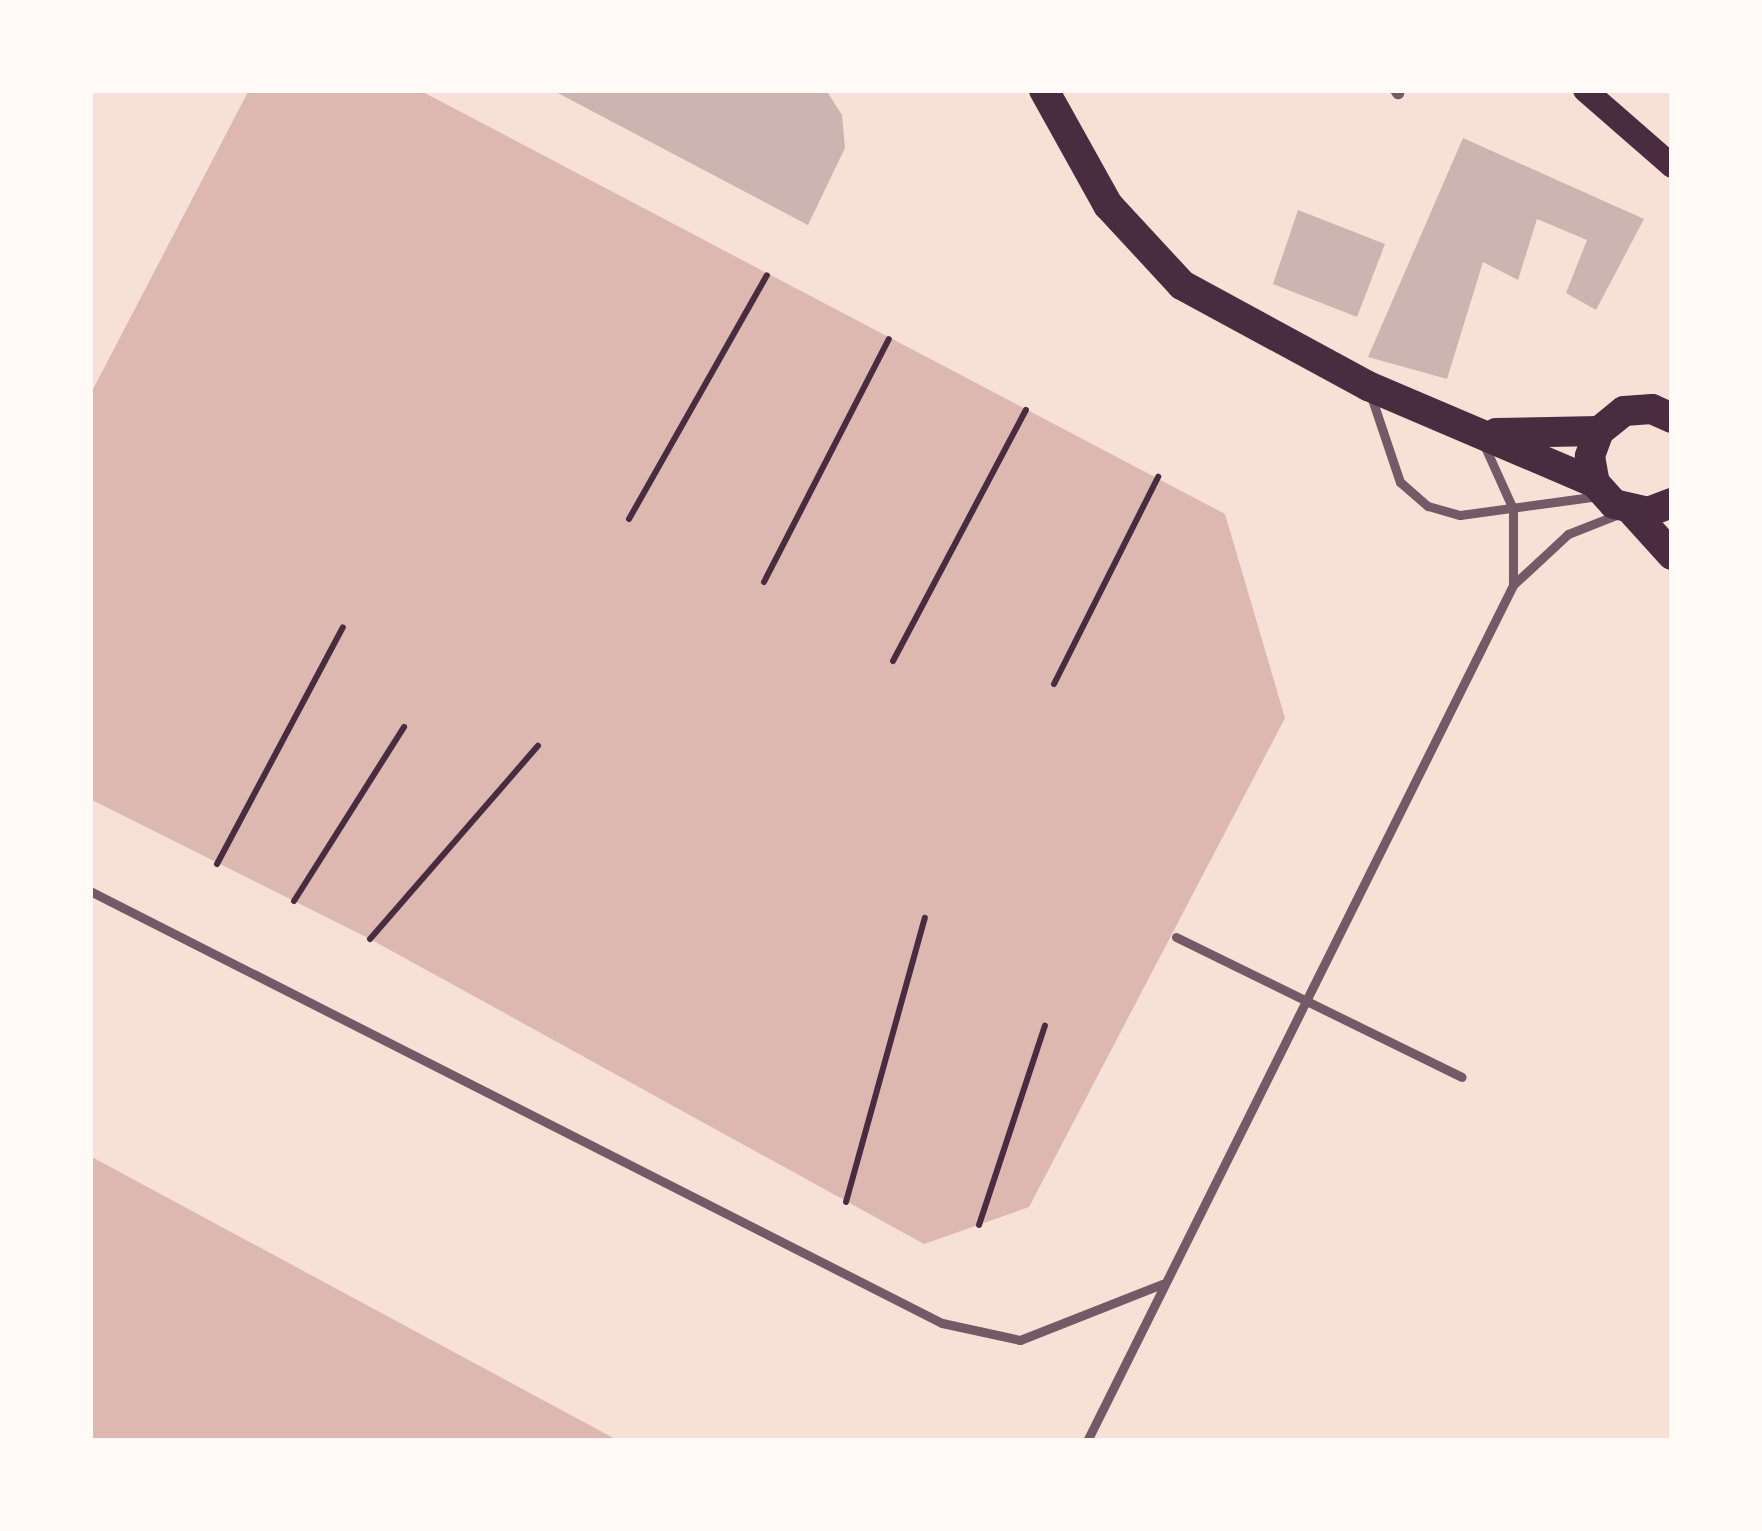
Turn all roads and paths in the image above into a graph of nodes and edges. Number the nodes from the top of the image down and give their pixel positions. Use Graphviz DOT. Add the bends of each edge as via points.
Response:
graph roads {
  1 [pos="1044,90"];
  2 [pos="1586,90"];
  3 [pos="1672,166"];
  4 [pos="767,275"];
  5 [pos="889,339"];
  6 [pos="1368,386"];
  7 [pos="1665,407"];
  8 [pos="1026,410"];
  9 [pos="1444,420"];
  10 [pos="1599,431"];
  11 [pos="1478,437"];
  12 [pos="1158,477"];
  13 [pos="1616,500"];
  14 [pos="1672,503"];
  15 [pos="1513,509"];
  16 [pos="628,519"];
  17 [pos="1672,555"];
  18 [pos="764,582"];
  19 [pos="1513,585"];
  20 [pos="343,627"];
  21 [pos="893,661"];
  22 [pos="1054,684"];
  23 [pos="404,727"];
  24 [pos="538,746"];
  25 [pos="217,864"];
  26 [pos="90,891"];
  27 [pos="294,901"];
  28 [pos="925,919"];
  29 [pos="1176,937"];
  30 [pos="370,939"];
  31 [pos="1306,1000"];
  32 [pos="1045,1026"];
  33 [pos="1462,1077"];
  34 [pos="846,1202"];
  35 [pos="979,1225"];
  36 [pos="1162,1284"];
  37 [pos="1087,1441"];
  1 -- 6 [label="main road" via="1108,206 1182,285"];
  2 -- 3 [label="main road"];
  4 -- 16 [label="path"];
  5 -- 18 [label="path"];
  6 -- 9 [label="main road"];
  6 -- 15 [label="lane" via="1400,482 1412,495 1446,513"];
  7 -- 10 [label="main road" via="1624,412"];
  8 -- 21 [label="path"];
  9 -- 10 [label="main road" via="1520,436"];
  9 -- 11 [label="main road"];
  10 -- 13 [label="main road" via="1590,456"];
  11 -- 13 [label="main road"];
  11 -- 15 [label="lane"];
  12 -- 22 [label="path"];
  13 -- 14 [label="main road"];
  13 -- 15 [label="lane"];
  13 -- 17 [label="main road"];
  13 -- 19 [label="lane"];
  15 -- 19 [label="lane"];
  19 -- 31 [label="lane"];
  20 -- 25 [label="path"];
  23 -- 27 [label="path"];
  24 -- 30 [label="path"];
  26 -- 36 [label="lane" via="942,1323 1020,1340"];
  28 -- 34 [label="path"];
  29 -- 31 [label="lane"];
  31 -- 33 [label="lane"];
  31 -- 36 [label="lane"];
  32 -- 35 [label="path"];
  36 -- 37 [label="lane"];
}
